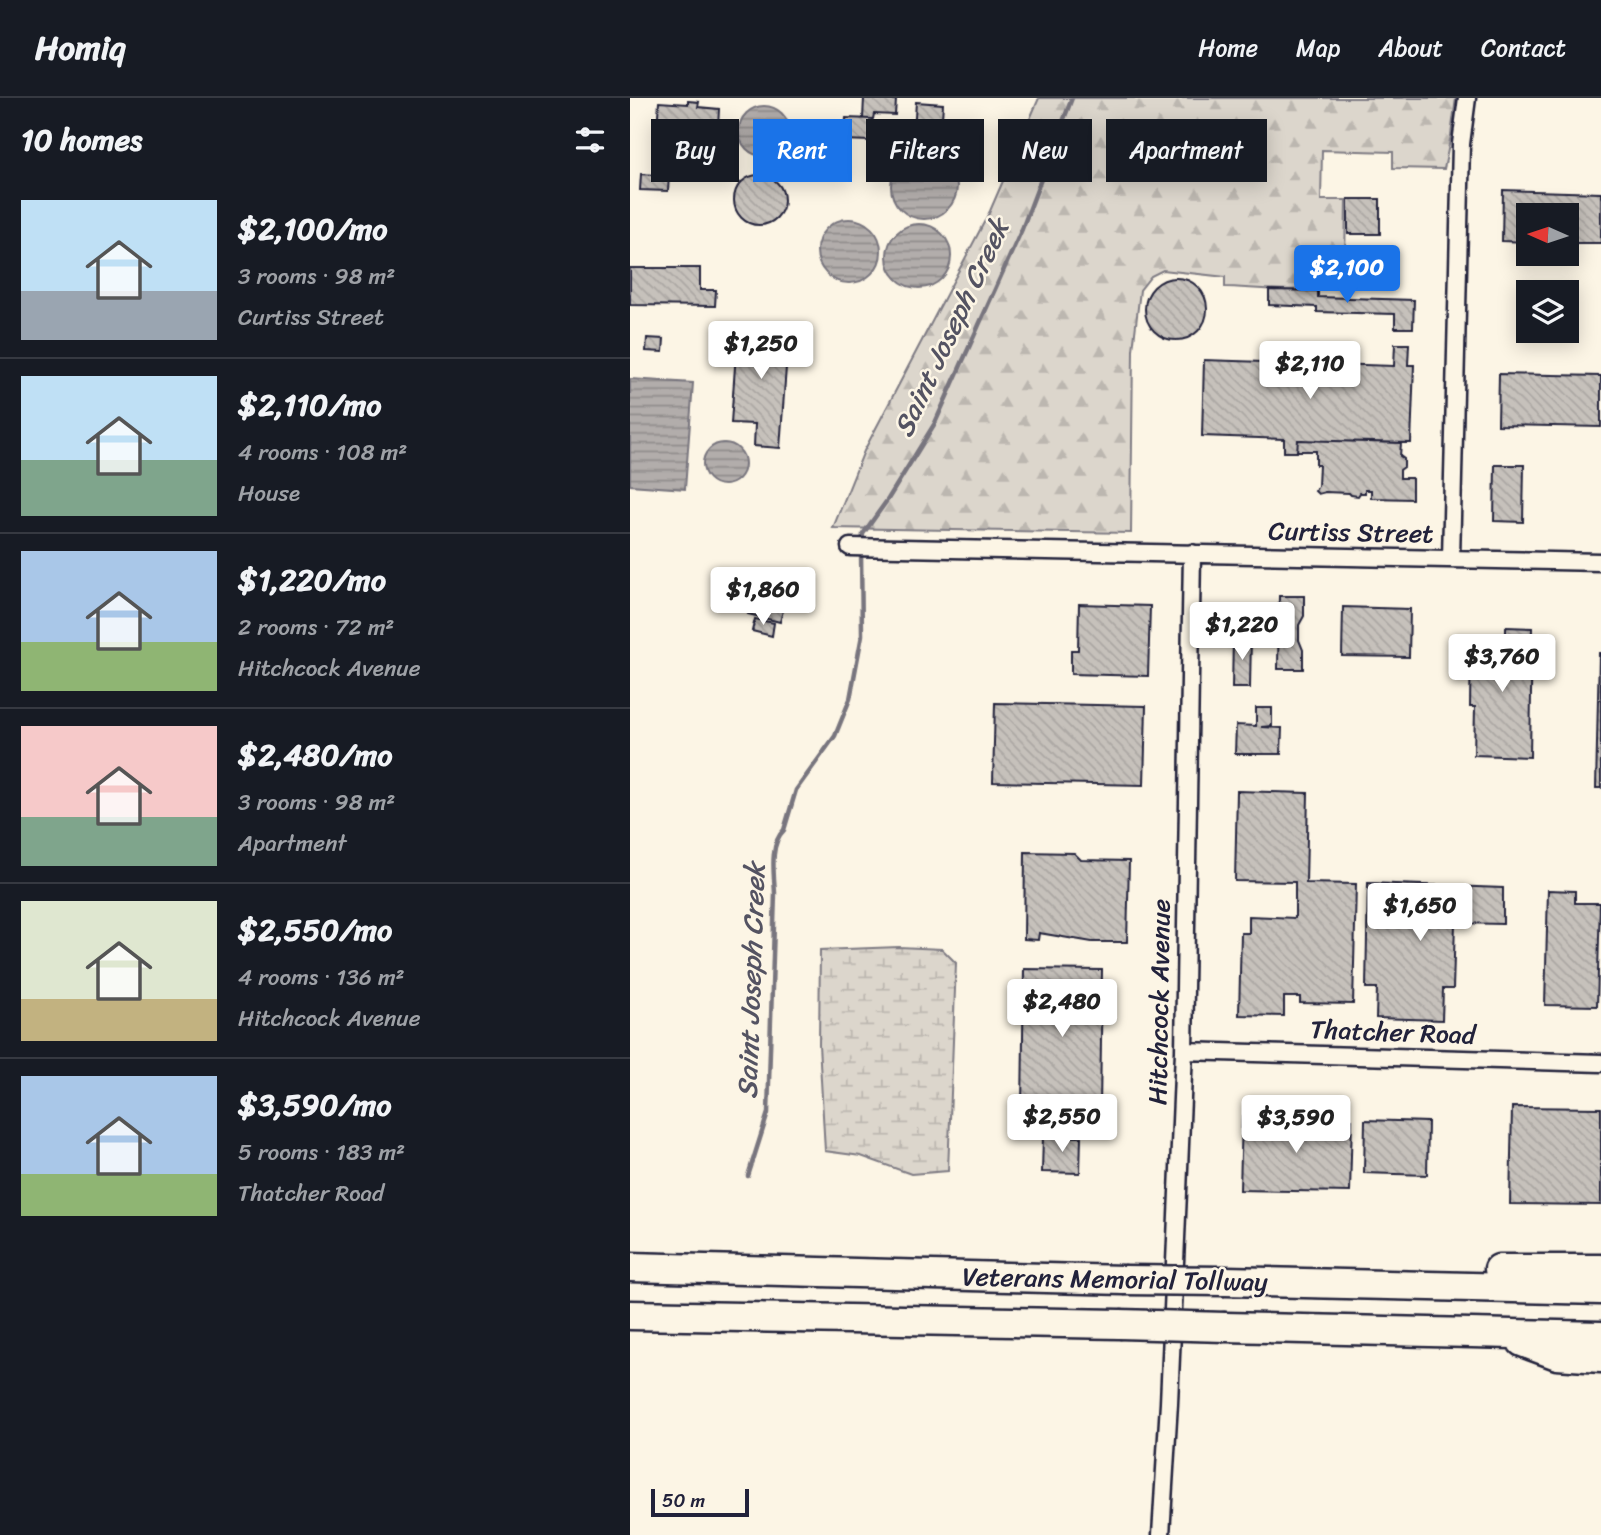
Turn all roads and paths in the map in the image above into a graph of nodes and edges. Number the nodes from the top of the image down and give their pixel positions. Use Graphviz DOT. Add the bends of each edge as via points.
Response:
graph roads {
  1 [pos="1466,98"];
  2 [pos="850,547"];
  3 [pos="1192,554"];
  4 [pos="1451,559"];
  5 [pos="1601,562"];
  6 [pos="1184,1051"];
  7 [pos="1601,1063"];
  8 [pos="630,1267"];
  9 [pos="1601,1269"];
  10 [pos="1264,1283"];
  11 [pos="1601,1290"];
  12 [pos="630,1315"];
  13 [pos="1503,1335"];
  14 [pos="1601,1336"];
  15 [pos="1601,1358"];
  16 [pos="1161,1535"];
  1 -- 4 [label="street, Curtiss Street" via="1461,144"];
  2 -- 3 [label="street, Curtiss Street"];
  3 -- 4 [label="street, Curtiss Street"];
  3 -- 6 [label="street, Hitchcock Avenue"];
  4 -- 5 [label="street"];
  6 -- 7 [label="street, Thatcher Road"];
  6 -- 16 [label="street, Hitchcock Avenue"];
  8 -- 10 [label="highway, Veterans Memorial Tollway, bridge"];
  9 -- 10 [label="highway" via="1319,1271"];
  10 -- 11 [label="highway, Veterans Memorial Tollway"];
  12 -- 13 [label="highway, Veterans Memorial Tollway, bridge"];
  13 -- 14 [label="highway, Veterans Memorial Tollway"];
  13 -- 15 [label="highway" via="1557,1355"];
}
